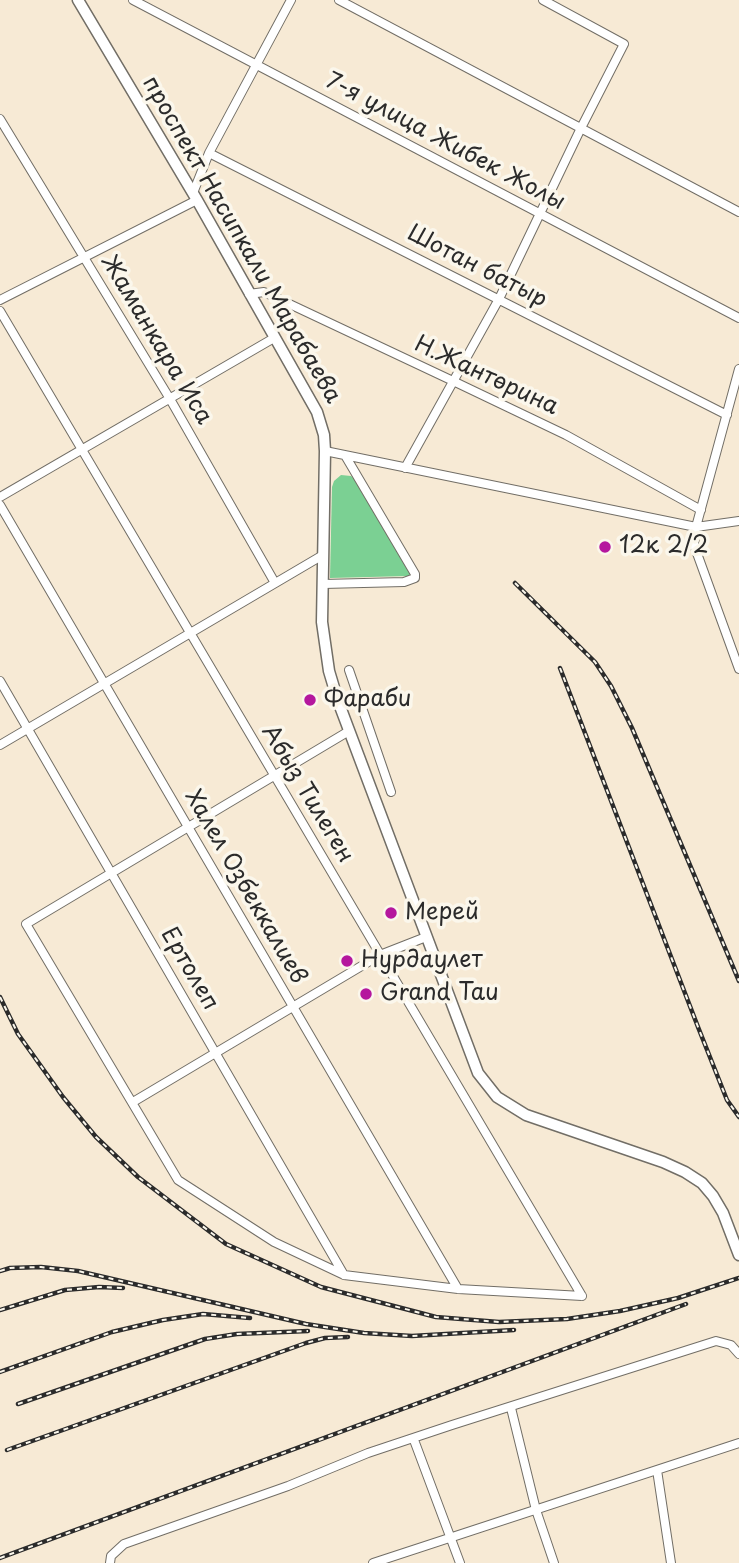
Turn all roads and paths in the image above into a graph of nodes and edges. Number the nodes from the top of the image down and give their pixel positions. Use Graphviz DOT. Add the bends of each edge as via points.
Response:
graph roads {
  1 [pos="78,0"];
  2 [pos="133,0"];
  3 [pos="291,0"];
  4 [pos="340,0"];
  5 [pos="543,0"];
  6 [pos="255,65"];
  7 [pos="0,119"];
  8 [pos="581,128"];
  9 [pos="209,153"];
  10 [pos="195,196"];
  11 [pos="739,212"];
  12 [pos="541,214"];
  13 [pos="84,257"];
  14 [pos="249,294"];
  15 [pos="499,299"];
  16 [pos="0,300"];
  17 [pos="0,311"];
  18 [pos="739,318"];
  19 [pos="274,338"];
  20 [pos="739,369"];
  21 [pos="453,381"];
  22 [pos="170,399"];
  23 [pos="727,415"];
  24 [pos="82,450"];
  25 [pos="325,451"];
  26 [pos="346,457"];
  27 [pos="405,468"];
  28 [pos="0,497"];
  29 [pos="0,505"];
  30 [pos="701,510"];
  31 [pos="739,521"];
  32 [pos="696,527"];
  33 [pos="323,555"];
  34 [pos="275,583"];
  35 [pos="323,584"];
  36 [pos="190,633"];
  37 [pos="739,669"];
  38 [pos="349,670"];
  39 [pos="0,681"];
  40 [pos="104,683"];
  41 [pos="27,728"];
  42 [pos="349,731"];
  43 [pos="0,745"];
  44 [pos="274,776"];
  45 [pos="391,792"];
  46 [pos="188,827"];
  47 [pos="111,873"];
  48 [pos="426,937"];
  49 [pos="380,955"];
  50 [pos="293,1007"];
  51 [pos="216,1053"];
  52 [pos="133,1102"];
  53 [pos="739,1255"];
  54 [pos="344,1275"];
  55 [pos="458,1289"];
  56 [pos="739,1354"];
  57 [pos="511,1408"];
  58 [pos="414,1440"];
  59 [pos="739,1443"];
  60 [pos="657,1470"];
  61 [pos="536,1510"];
  62 [pos="452,1537"];
  63 [pos="668,1562"];
  64 [pos="110,1563"];
  65 [pos="373,1563"];
  66 [pos="460,1563"];
  67 [pos="554,1563"];
  1 -- 10 [label="main road, проспект Насипкали Марабаева"];
  2 -- 6 [label="street, 7-я улица Жибек Жолы"];
  3 -- 6 [label="street"];
  4 -- 8 [label="street"];
  5 -- 8 [label="street" via="624,44"];
  6 -- 9 [label="street"];
  6 -- 12 [label="street, 7-я улица Жибек Жолы"];
  7 -- 13 [label="street, Жаманкара Иса"];
  8 -- 11 [label="street"];
  8 -- 12 [label="street"];
  9 -- 10 [label="street"];
  9 -- 15 [label="street, Шотан батыр"];
  10 -- 13 [label="street"];
  10 -- 14 [label="main road, проспект Насипкали Марабаева"];
  12 -- 15 [label="street"];
  12 -- 18 [label="street, 7-я улица Жибек Жолы"];
  13 -- 16 [label="street"];
  13 -- 22 [label="street, Жаманкара Иса"];
  14 -- 19 [label="main road, проспект Насипкали Марабаева"];
  14 -- 21 [label="street, Н.Жантөрина" via="264,292"];
  15 -- 21 [label="street"];
  15 -- 23 [label="street, Шотан батыр"];
  17 -- 24 [label="street, Абыз Тилеген"];
  19 -- 22 [label="street"];
  19 -- 25 [label="main road, проспект Насипкали Марабаева" via="317,412"];
  20 -- 23 [label="street"];
  21 -- 27 [label="street"];
  21 -- 30 [label="street, Н.Жантөрина" via="566,435"];
  22 -- 24 [label="street"];
  22 -- 34 [label="street, Жаманкара Иса"];
  23 -- 30 [label="street"];
  24 -- 28 [label="street"];
  24 -- 36 [label="street, Абыз Тилеген"];
  25 -- 26 [label="street"];
  25 -- 33 [label="main road, проспект Насипкали Марабаева"];
  26 -- 27 [label="street"];
  26 -- 35 [label="street" via="415,578"];
  27 -- 32 [label="street"];
  29 -- 40 [label="street, Халел Озбеккалиев"];
  30 -- 32 [label="street"];
  31 -- 32 [label="street"];
  32 -- 37 [label="street" via="694,545"];
  33 -- 34 [label="street"];
  33 -- 35 [label="main road, проспект Насипкали Марабаева"];
  34 -- 36 [label="street"];
  35 -- 42 [label="main road, проспект Насипкали Марабаева" via="325,652"];
  36 -- 40 [label="street"];
  36 -- 44 [label="street, Абыз Тилеген"];
  38 -- 45 [label="street"];
  39 -- 41 [label="street, Ертолеп"];
  40 -- 41 [label="street"];
  40 -- 46 [label="street, Халел Озбеккалиев"];
  41 -- 43 [label="street"];
  41 -- 47 [label="street, Ертолеп"];
  42 -- 44 [label="street"];
  42 -- 48 [label="main road, проспект Насипкали Марабаева"];
  44 -- 46 [label="street"];
  44 -- 49 [label="street, Абыз Тилеген"];
  46 -- 47 [label="street"];
  46 -- 50 [label="street, Халел Озбеккалиев"];
  47 -- 51 [label="street, Ертолеп"];
  47 -- 52 [label="street" via="26,924"];
  48 -- 49 [label="street"];
  48 -- 53 [label="main road, проспект Насипкали Марабаева" via="470,1056 488,1088 526,1115 685,1172 713,1196"];
  49 -- 50 [label="street"];
  49 -- 55 [label="street, Абыз Тилеген" via="582,1296"];
  50 -- 51 [label="street"];
  50 -- 55 [label="street, Халел Озбеккалиев"];
  51 -- 52 [label="street"];
  51 -- 54 [label="street, Ертолеп"];
  52 -- 54 [label="street" via="178,1180 274,1242"];
  54 -- 55 [label="street"];
  56 -- 57 [label="street" via="731,1345 716,1341"];
  57 -- 58 [label="street"];
  57 -- 61 [label="street"];
  58 -- 62 [label="street"];
  58 -- 64 [label="street" via="124,1544"];
  59 -- 60 [label="street"];
  60 -- 61 [label="street"];
  60 -- 63 [label="street"];
  61 -- 62 [label="street"];
  61 -- 67 [label="street"];
  62 -- 65 [label="street"];
  62 -- 66 [label="street"];
}
